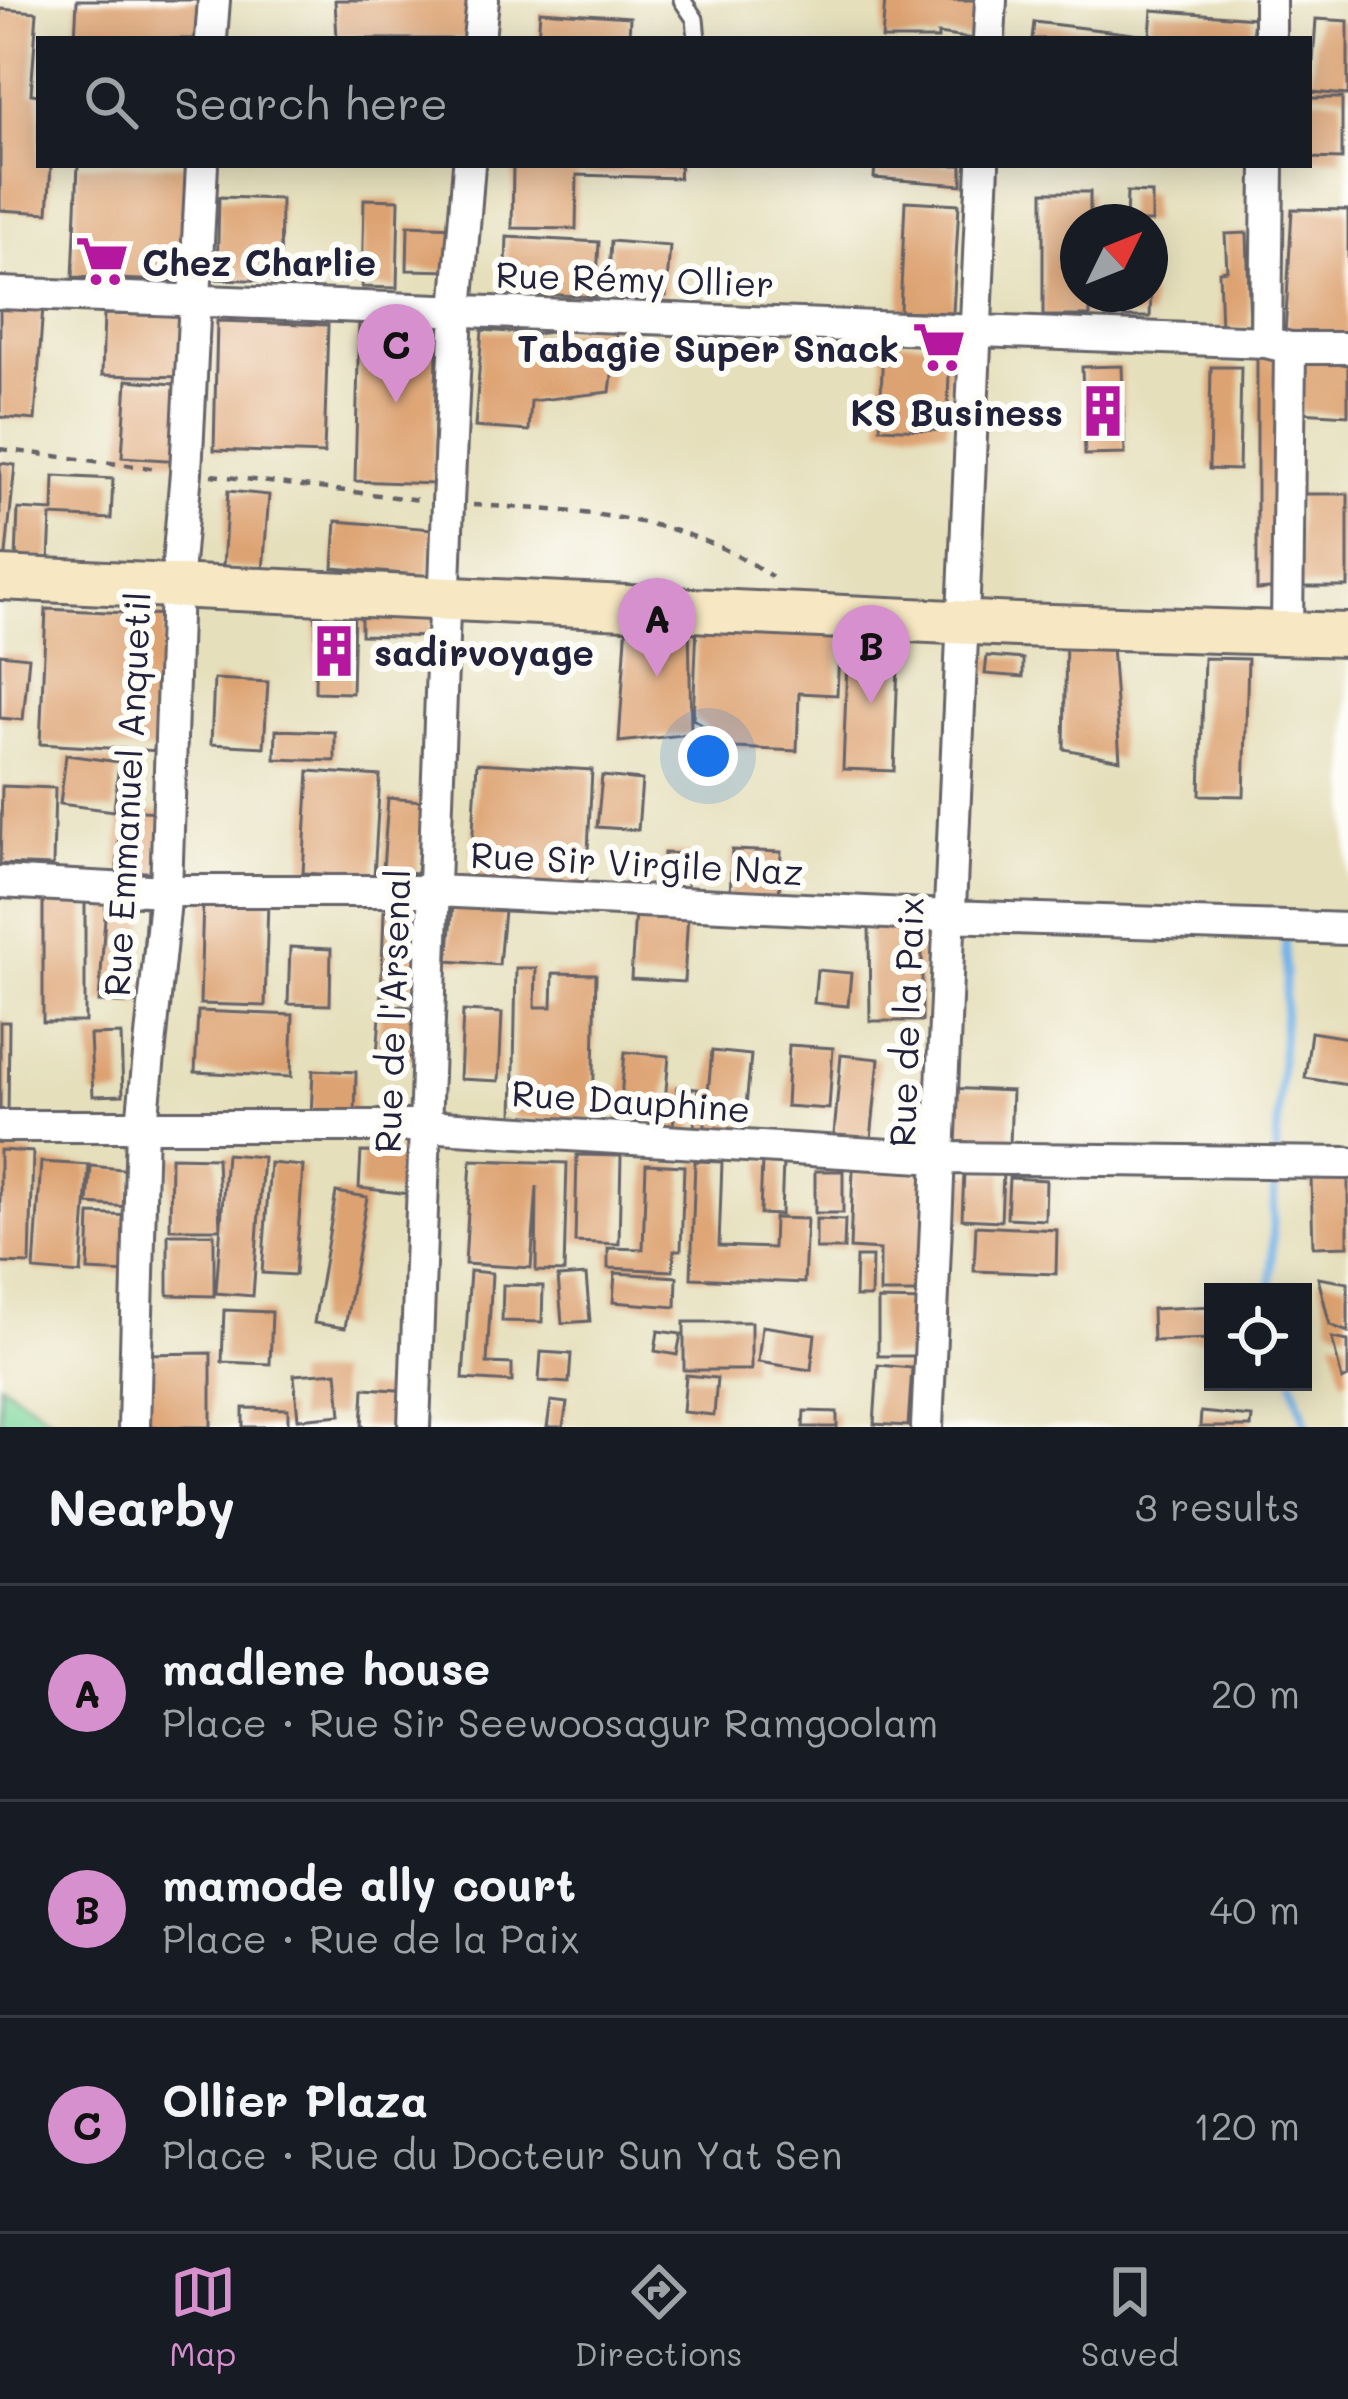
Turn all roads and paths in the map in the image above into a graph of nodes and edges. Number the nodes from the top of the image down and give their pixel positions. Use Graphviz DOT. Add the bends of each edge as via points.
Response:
graph roads {
  1 [pos="214,0"];
  2 [pos="483,0"];
  3 [pos="682,0"];
  4 [pos="991,0"];
  5 [pos="1270,0"];
  6 [pos="211,36"];
  7 [pos="479,36"];
  8 [pos="697,36"];
  9 [pos="989,36"];
  10 [pos="1270,36"];
  11 [pos="202,168"];
  12 [pos="469,168"];
  13 [pos="983,168"];
  14 [pos="1268,168"];
  15 [pos="0,293"];
  16 [pos="193,302"];
  17 [pos="457,310"];
  18 [pos="975,331"];
  19 [pos="1278,345"];
  20 [pos="1348,348"];
  21 [pos="0,578"];
  22 [pos="176,586"];
  23 [pos="444,598"];
  24 [pos="961,620"];
  25 [pos="1287,631"];
  26 [pos="1348,635"];
  27 [pos="0,882"];
  28 [pos="166,891"];
  29 [pos="436,891"];
  30 [pos="948,916"];
  31 [pos="1348,929"];
  32 [pos="142,1124"];
  33 [pos="0,1126"];
  34 [pos="425,1126"];
  35 [pos="939,1158"];
  36 [pos="1348,1163"];
  37 [pos="134,1427"];
  38 [pos="414,1427"];
  39 [pos="927,1427"];
  1 -- 6 [label="street"];
  2 -- 7 [label="street"];
  3 -- 8 [label="lane"];
  4 -- 9 [label="street"];
  5 -- 10 [label="street"];
  11 -- 16 [label="street, Rue Emmanuel Anquetil"];
  12 -- 17 [label="street, Rue de l'Arsenal"];
  13 -- 18 [label="street, Rue de la Paix"];
  14 -- 19 [label="street"];
  15 -- 16 [label="street, Rue Rémy Ollier"];
  16 -- 17 [label="street, Rue Rémy Ollier"];
  16 -- 22 [label="street, Rue Emmanuel Anquetil"];
  17 -- 18 [label="street, Rue Rémy Ollier"];
  17 -- 23 [label="street, Rue de l'Arsenal"];
  18 -- 19 [label="street, Rue Rémy Ollier"];
  18 -- 24 [label="street, Rue de la Paix"];
  19 -- 20 [label="street, Rue Rémy Ollier"];
  19 -- 25 [label="street"];
  21 -- 22 [label="main road"];
  22 -- 23 [label="main road"];
  22 -- 28 [label="street, Rue Emmanuel Anquetil"];
  23 -- 24 [label="main road"];
  23 -- 29 [label="street, Rue de l'Arsenal"];
  24 -- 25 [label="main road"];
  24 -- 30 [label="street, Rue de la Paix"];
  25 -- 26 [label="main road"];
  27 -- 28 [label="street, Rue Sir Virgile Naz"];
  28 -- 29 [label="street, Rue Sir Virgile Naz"];
  28 -- 32 [label="street, Rue Emmanuel Anquetil"];
  29 -- 30 [label="street, Rue Sir Virgile Naz"];
  29 -- 34 [label="street, Rue de l'Arsenal"];
  30 -- 31 [label="street, Rue Sir Virgile Naz"];
  30 -- 35 [label="street, Rue de la Paix"];
  32 -- 33 [label="street, Rue Dauphine"];
  32 -- 34 [label="street, Rue Dauphine"];
  32 -- 37 [label="street, Rue Emmanuel Anquetil"];
  34 -- 35 [label="street, Rue Dauphine"];
  34 -- 38 [label="street, Rue de l'Arsenal"];
  35 -- 36 [label="street, Rue Dauphine"];
  35 -- 39 [label="street, Rue de la Paix"];
}
